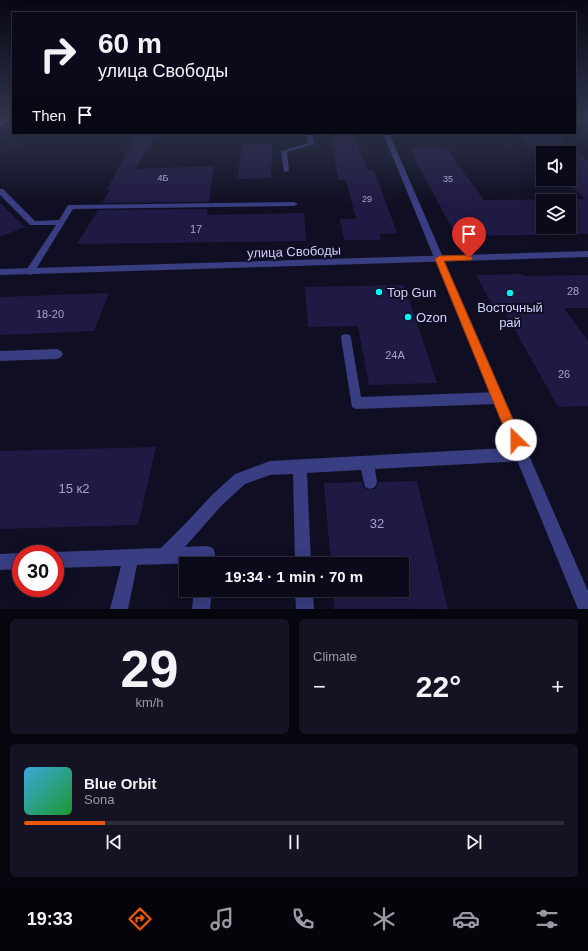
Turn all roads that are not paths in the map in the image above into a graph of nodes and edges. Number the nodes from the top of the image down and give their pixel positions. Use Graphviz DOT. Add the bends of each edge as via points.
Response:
graph roads {
  1 [pos="298,147"];
  2 [pos="392,147"];
  3 [pos="286,171"];
  4 [pos="0,191"];
  5 [pos="294,204"];
  6 [pos="61,222"];
  7 [pos="588,254"];
  8 [pos="439,259"];
  9 [pos="0,272"];
  10 [pos="30,272"];
  11 [pos="346,338"];
  12 [pos="57,354"];
  13 [pos="0,356"];
  14 [pos="498,398"];
  15 [pos="522,454"];
  16 [pos="367,462"];
  17 [pos="300,466"];
  18 [pos="370,482"];
  19 [pos="164,556"];
  20 [pos="131,557"];
  21 [pos="207,557"];
  22 [pos="303,557"];
  23 [pos="64,560"];
  24 [pos="12,561"];
  25 [pos="0,562"];
  26 [pos="202,597"];
  27 [pos="304,597"];
  28 [pos="119,609"];
  29 [pos="201,609"];
  30 [pos="305,609"];
  31 [pos="587,609"];
  1 -- 3 [label="street" via="284,151"];
  2 -- 8 [label="street"];
  4 -- 6 [label="street" via="34,223"];
  5 -- 6 [label="street" via="71,207"];
  6 -- 10 [label="street"];
  7 -- 8 [label="street, улица Свободы"];
  8 -- 10 [label="street, улица Свободы"];
  8 -- 14 [label="street"];
  9 -- 10 [label="street, улица Свободы"];
  11 -- 14 [label="street" via="356,403"];
  12 -- 13 [label="street"];
  14 -- 15 [label="street"];
  15 -- 16 [label="street"];
  15 -- 31 [label="street"];
  16 -- 17 [label="street"];
  16 -- 18 [label="street"];
  17 -- 19 [label="street" via="270,468 240,479"];
  17 -- 22 [label="street"];
  19 -- 20 [label="street"];
  19 -- 21 [label="street" via="207,554"];
  20 -- 23 [label="street"];
  20 -- 28 [label="street"];
  24 -- 25 [label="street"];
  26 -- 29 [label="street"];
  27 -- 30 [label="street"];
}
